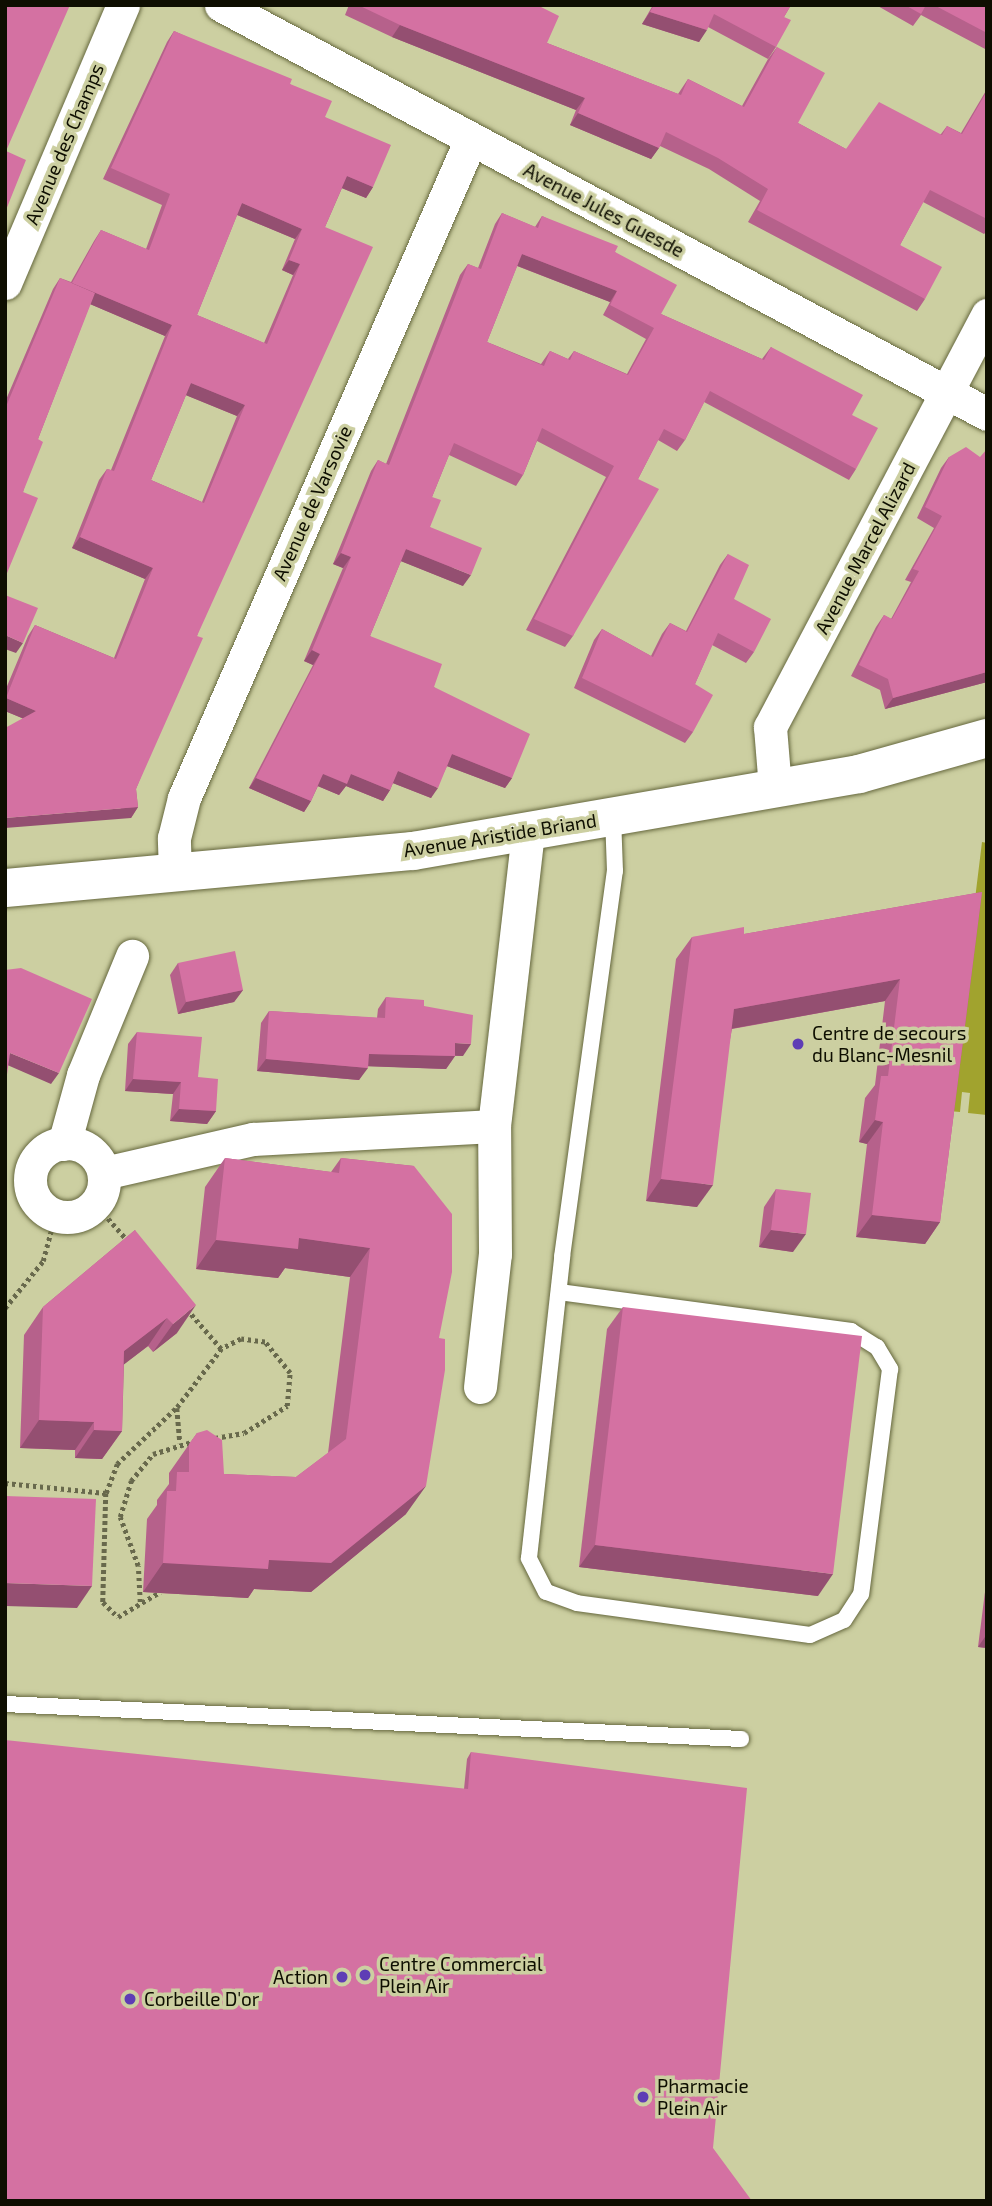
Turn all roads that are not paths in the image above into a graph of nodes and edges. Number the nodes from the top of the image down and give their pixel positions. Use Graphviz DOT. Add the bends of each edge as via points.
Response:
graph roads {
  1 [pos="123,5"];
  2 [pos="221,5"];
  3 [pos="471,139"];
  4 [pos="5,283"];
  5 [pos="987,315"];
  6 [pos="947,392"];
  7 [pos="987,414"];
  8 [pos="987,738"];
  9 [pos="775,788"];
  10 [pos="613,817"];
  11 [pos="528,831"];
  12 [pos="175,872"];
  13 [pos="5,888"];
  14 [pos="132,956"];
  15 [pos="494,1126"];
  16 [pos="64,1144"];
  17 [pos="104,1172"];
  18 [pos="17,1175"];
  19 [pos="559,1292"];
  20 [pos="480,1387"];
  21 [pos="5,1704"];
  22 [pos="741,1740"];
  1 -- 4 [label="street, Avenue des Champs"];
  2 -- 3 [label="street, Avenue Jules Guesde"];
  3 -- 6 [label="street, Avenue Jules Guesde"];
  3 -- 12 [label="street, Avenue de Varsovie" via="184,798 174,838"];
  5 -- 6 [label="street, Avenue Marcel Alizard"];
  6 -- 7 [label="street, Avenue Jules Guesde"];
  6 -- 9 [label="street, Avenue Marcel Alizard" via="770,727"];
  8 -- 9 [label="street, Avenue Aristide Briand" via="859,774"];
  9 -- 10 [label="street, Avenue Aristide Briand"];
  10 -- 11 [label="street, Avenue Aristide Briand"];
  10 -- 19 [label="lane" via="615,871"];
  11 -- 12 [label="street, Avenue Aristide Briand" via="413,851"];
  11 -- 15 [label="street"];
  12 -- 13 [label="street, Avenue Aristide Briand"];
  14 -- 16 [label="street" via="83,1075"];
  15 -- 17 [label="street" via="253,1139"];
  15 -- 20 [label="street" via="495,1254"];
  16 -- 17 [label="street" via="85,1147"];
  16 -- 18 [label="street" via="44,1151"];
  17 -- 18 [label="street" via="97,1204 74,1217 55,1216 37,1202"];
  19 -- 19 [label="lane" via="529,1558 546,1592 578,1603 810,1635 844,1620 861,1594 890,1369 877,1347 850,1331"];
  21 -- 22 [label="lane"];
}
